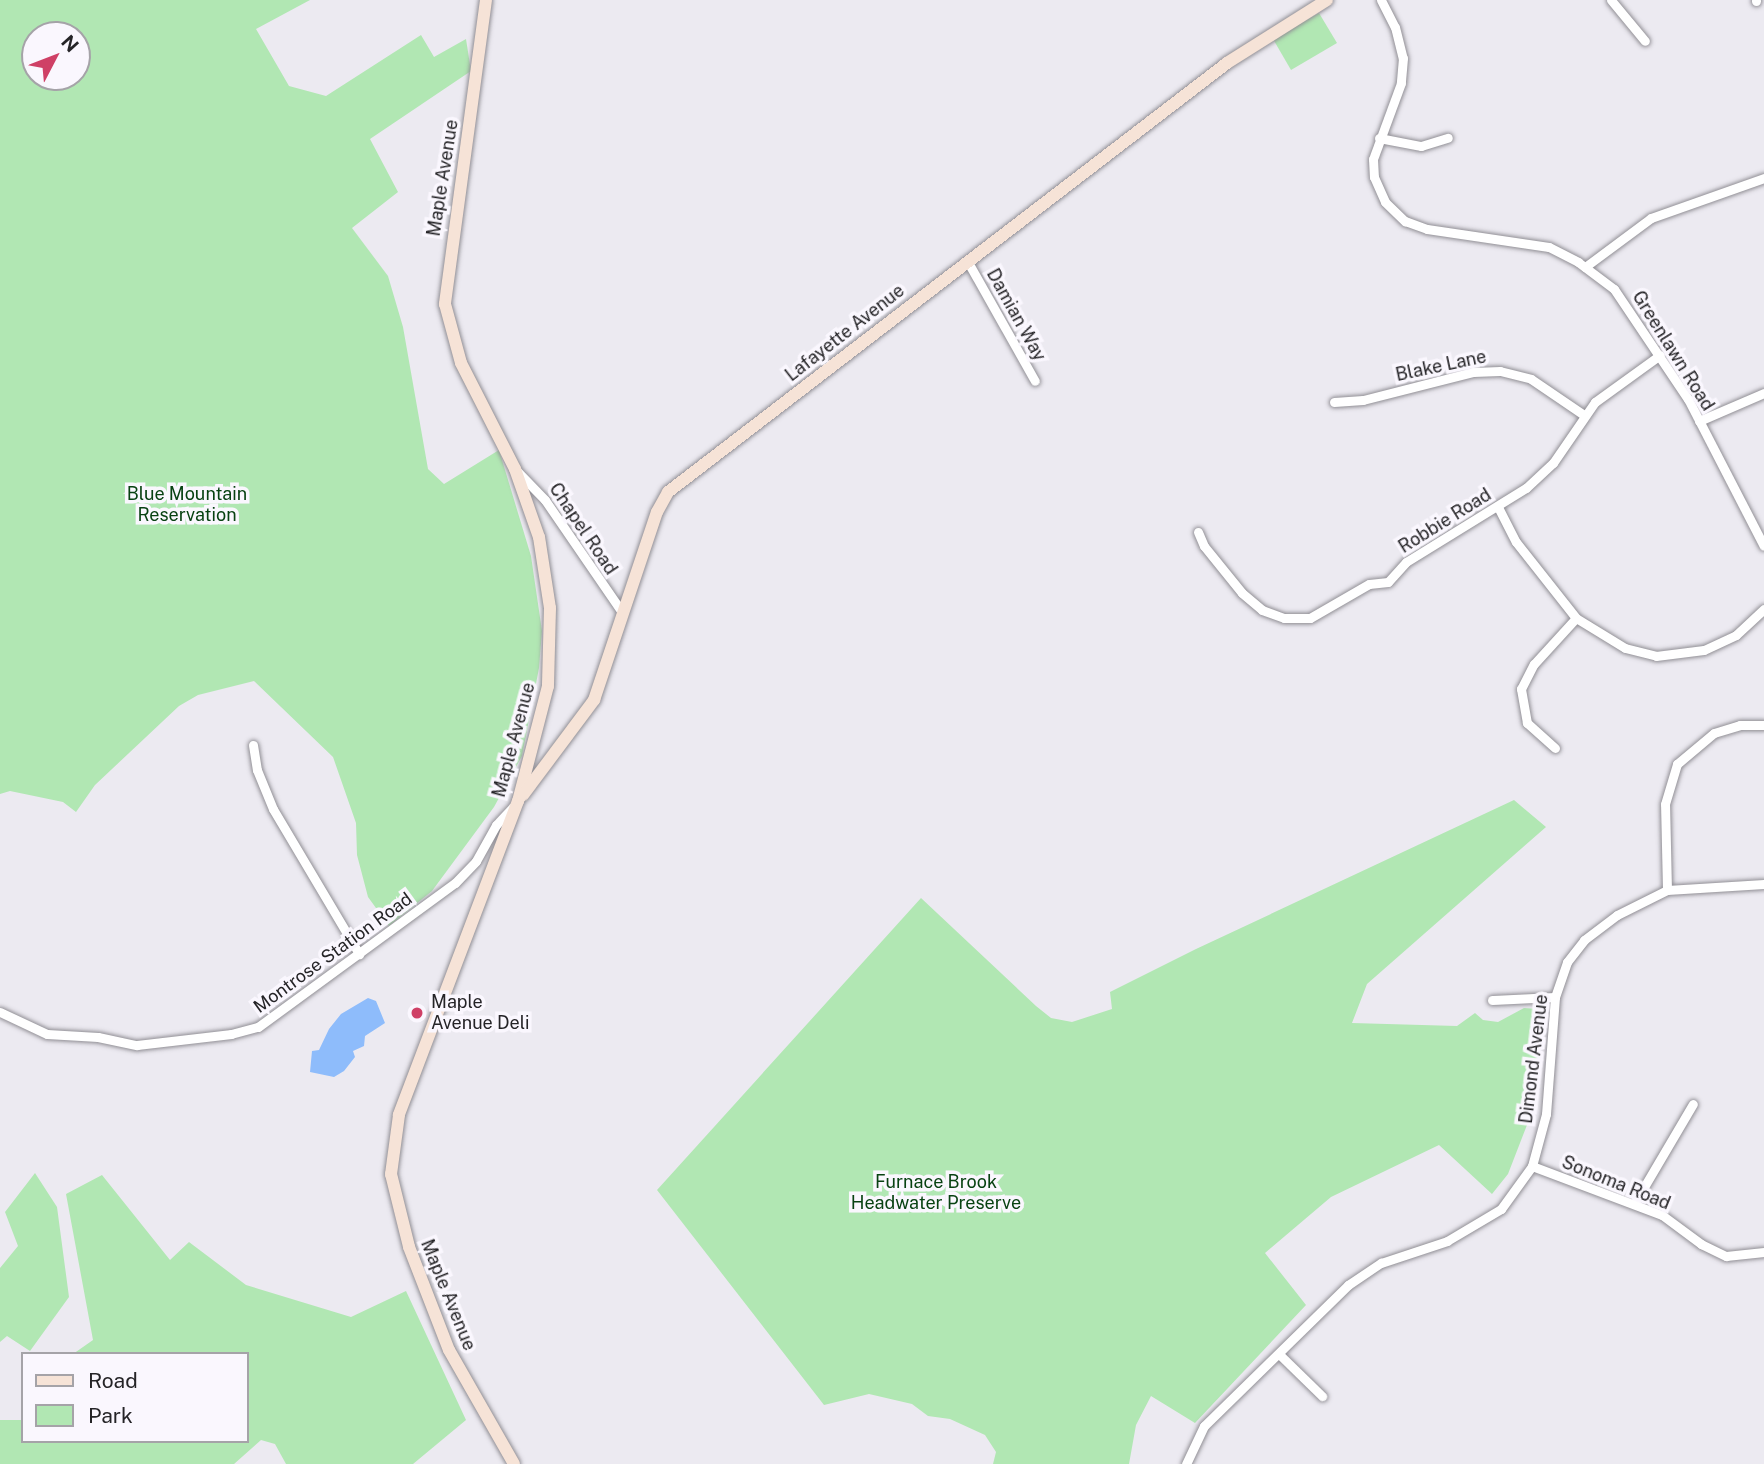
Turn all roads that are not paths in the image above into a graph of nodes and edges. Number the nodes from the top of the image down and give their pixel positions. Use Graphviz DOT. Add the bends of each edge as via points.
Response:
graph roads {
  1 [pos="486,0"];
  2 [pos="1327,0"];
  3 [pos="1381,0"];
  4 [pos="1611,0"];
  5 [pos="1645,41"];
  6 [pos="1378,138"];
  7 [pos="1448,138"];
  8 [pos="1764,178"];
  9 [pos="969,264"];
  10 [pos="1585,267"];
  11 [pos="1660,355"];
  12 [pos="1035,382"];
  13 [pos="1764,393"];
  14 [pos="1334,402"];
  15 [pos="1584,415"];
  16 [pos="1699,421"];
  17 [pos="515,469"];
  18 [pos="1498,508"];
  19 [pos="1198,532"];
  20 [pos="1764,546"];
  21 [pos="1764,609"];
  22 [pos="622,612"];
  23 [pos="1576,618"];
  24 [pos="1764,725"];
  25 [pos="253,745"];
  26 [pos="1555,748"];
  27 [pos="518,801"];
  28 [pos="1764,884"];
  29 [pos="1667,890"];
  30 [pos="359,954"];
  31 [pos="1555,997"];
  32 [pos="1492,1000"];
  33 [pos="0,1012"];
  34 [pos="1693,1104"];
  35 [pos="1532,1167"];
  36 [pos="1634,1204"];
  37 [pos="1764,1252"];
  38 [pos="1280,1355"];
  39 [pos="1322,1396"];
  40 [pos="510,1462"];
  41 [pos="1186,1464"];
  1 -- 17 [label="street, Maple Avenue" via="445,304 461,362"];
  2 -- 9 [label="street, Lafayette Avenue" via="1227,63"];
  3 -- 6 [label="street, Greenlawn Road" via="1395,27 1403,71"];
  4 -- 5 [label="street"];
  6 -- 7 [label="street" via="1421,146"];
  6 -- 10 [label="street, Greenlawn Road" via="1374,177 1385,202 1405,220 1427,229 1532,242"];
  8 -- 10 [label="street" via="1651,218"];
  9 -- 12 [label="street, Damian Way"];
  9 -- 22 [label="street, Lafayette Avenue" via="937,283 668,492"];
  10 -- 11 [label="street, Greenlawn Road" via="1619,295"];
  11 -- 15 [label="street, Robbie Road" via="1625,378"];
  11 -- 16 [label="street, Greenlawn Road"];
  13 -- 16 [label="street"];
  14 -- 15 [label="street, Blake Lane" via="1363,400 1473,372 1500,371 1531,379"];
  15 -- 18 [label="street, Robbie Road" via="1553,463"];
  16 -- 20 [label="street, Greenlawn Road"];
  17 -- 22 [label="street, Chapel Road" via="545,500"];
  17 -- 27 [label="street, Maple Avenue" via="539,537 550,627 544,709"];
  18 -- 19 [label="street, Robbie Road" via="1406,562 1388,582 1369,584 1310,618 1284,618 1262,610 1211,555"];
  18 -- 23 [label="street" via="1516,542"];
  21 -- 23 [label="street" via="1722,643 1673,655 1625,648"];
  22 -- 27 [label="street, Lafayette Avenue" via="607,669 585,718"];
  23 -- 26 [label="street" via="1534,664 1521,689 1527,723"];
  24 -- 29 [label="street" via="1714,733 1677,764 1667,789"];
  25 -- 30 [label="street" via="257,770 273,809"];
  27 -- 30 [label="street, Montrose Station Road" via="455,883"];
  27 -- 40 [label="street, Maple Avenue" via="399,1115 391,1159 400,1218 438,1324"];
  28 -- 29 [label="street, Dimond Avenue"];
  29 -- 31 [label="street, Dimond Avenue" via="1617,915 1584,940 1567,962"];
  30 -- 33 [label="street, Montrose Station Road" via="272,1020 231,1034 128,1045 98,1037 47,1034"];
  31 -- 32 [label="street"];
  31 -- 35 [label="street, Dimond Avenue" via="1546,1114"];
  34 -- 36 [label="street"];
  35 -- 36 [label="street, Sonoma Road"];
  35 -- 38 [label="street, Dimond Avenue" via="1501,1209 1447,1241 1381,1263 1348,1284"];
  36 -- 37 [label="street, Sonoma Road" via="1662,1215 1726,1256"];
  38 -- 39 [label="street"];
  38 -- 41 [label="street, Dimond Avenue" via="1204,1426"];
}
